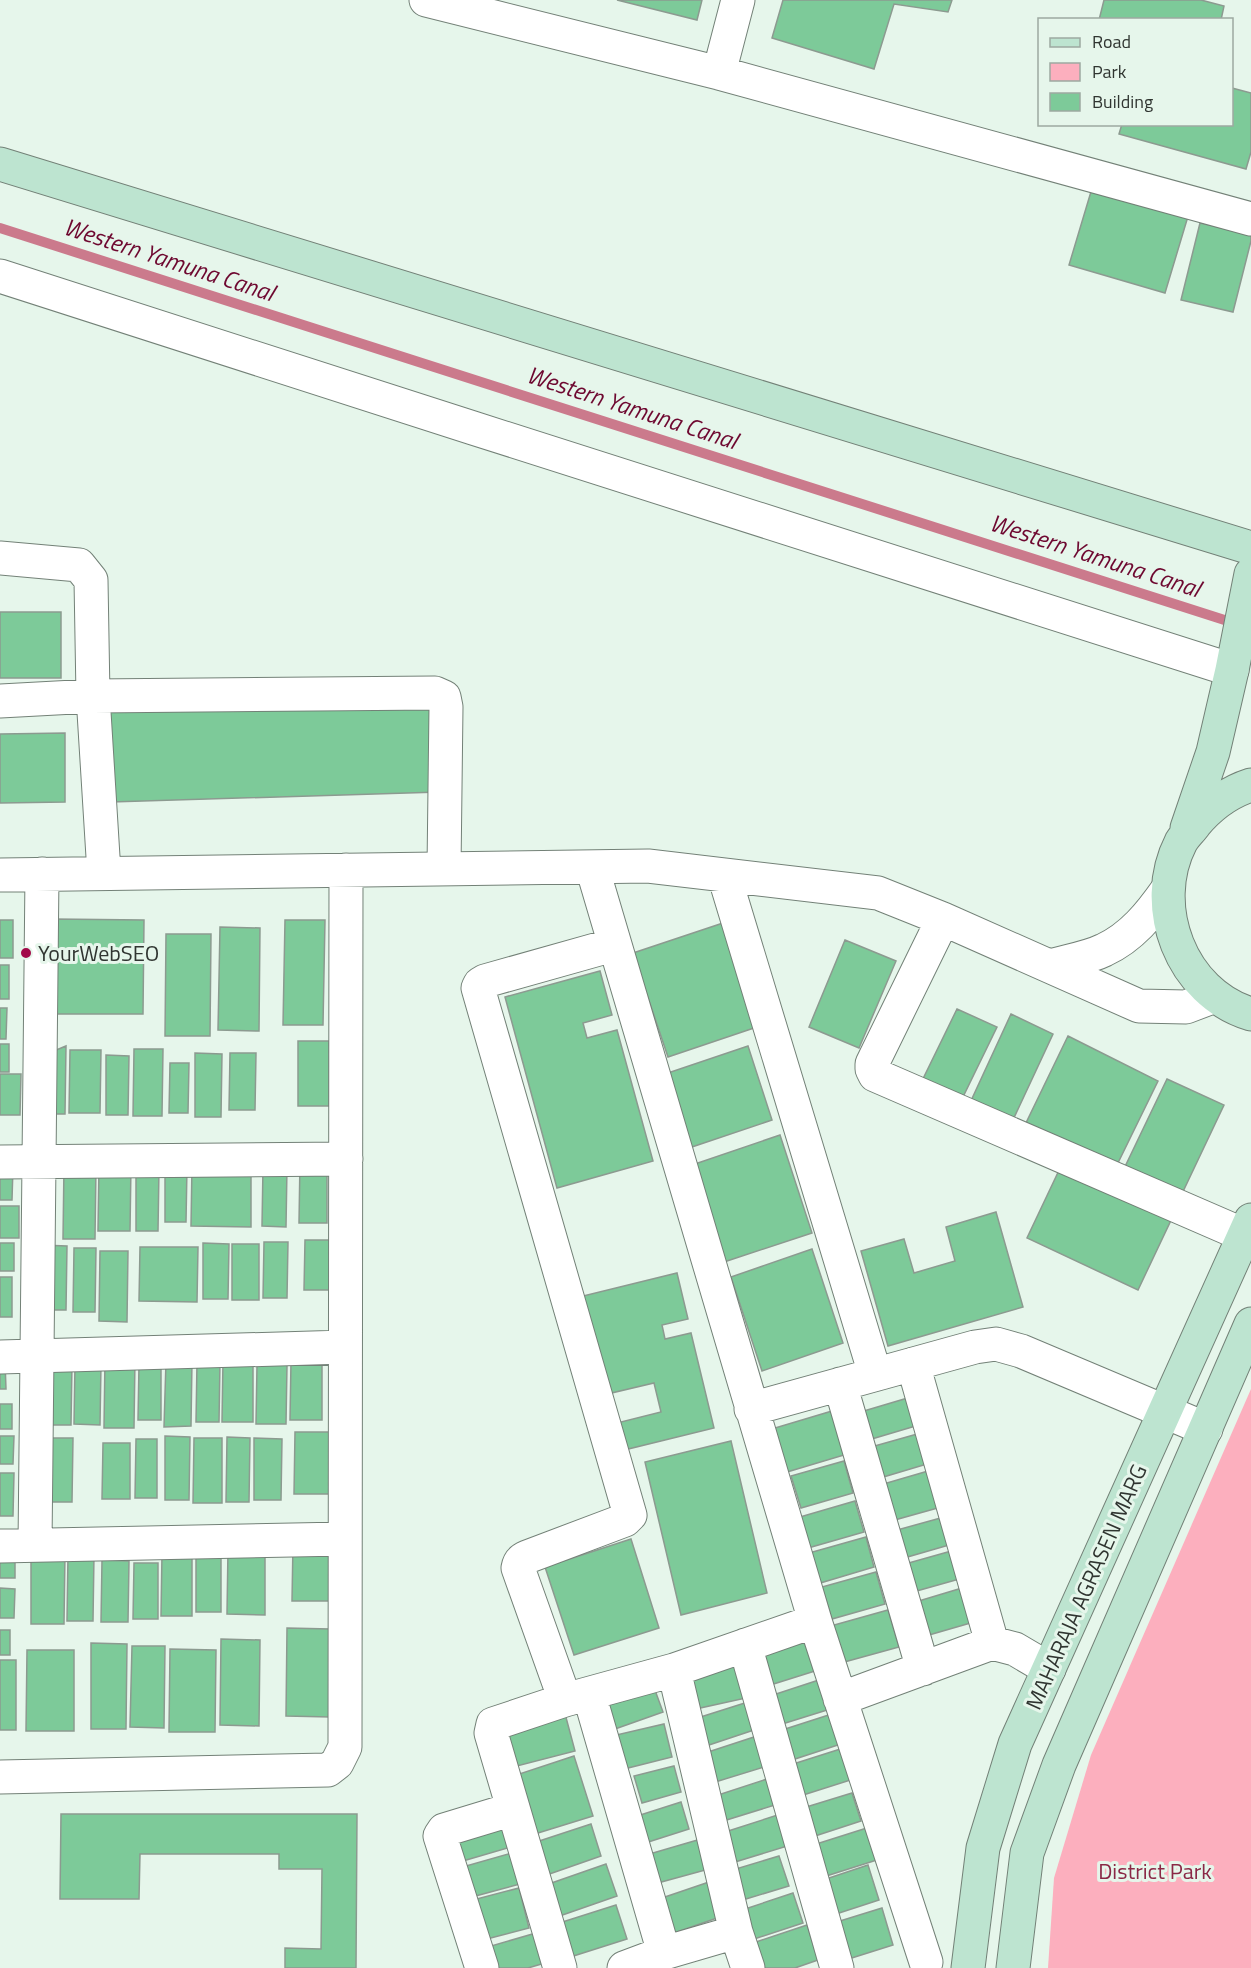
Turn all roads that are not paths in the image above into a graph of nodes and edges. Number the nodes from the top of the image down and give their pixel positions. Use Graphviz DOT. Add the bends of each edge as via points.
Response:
graph roads {
  1 [pos="426,0"];
  2 [pos="738,0"];
  3 [pos="719,73"];
  4 [pos="0,164"];
  5 [pos="1251,219"];
  6 [pos="0,276"];
  7 [pos="0,558"];
  8 [pos="1251,566"];
  9 [pos="1232,670"];
  10 [pos="93,696"];
  11 [pos="0,701"];
  12 [pos="1251,786"];
  13 [pos="1182,841"];
  14 [pos="592,867"];
  15 [pos="444,869"];
  16 [pos="346,870"];
  17 [pos="104,873"];
  18 [pos="42,874"];
  19 [pos="0,875"];
  20 [pos="724,875"];
  21 [pos="1167,890"];
  22 [pos="943,919"];
  23 [pos="614,945"];
  24 [pos="1050,966"];
  25 [pos="1215,996"];
  26 [pos="1251,1014"];
  27 [pos="346,1159"];
  28 [pos="0,1162"];
  29 [pos="39,1162"];
  30 [pos="1248,1227"];
  31 [pos="1251,1324"];
  32 [pos="345,1347"];
  33 [pos="0,1357"];
  34 [pos="36,1357"];
  35 [pos="914,1364"];
  36 [pos="875,1374"];
  37 [pos="840,1384"];
  38 [pos="752,1409"];
  39 [pos="1165,1411"];
  40 [pos="1206,1429"];
  41 [pos="344,1539"];
  42 [pos="35,1545"];
  43 [pos="0,1546"];
  44 [pos="815,1622"];
  45 [pos="992,1643"];
  46 [pos="745,1645"];
  47 [pos="923,1669"];
  48 [pos="1048,1669"];
  49 [pos="674,1670"];
  50 [pos="577,1697"];
  51 [pos="840,1699"];
  52 [pos="0,1777"];
  53 [pos="513,1809"];
  54 [pos="736,1932"];
  55 [pos="664,1953"];
  56 [pos="970,1958"];
  57 [pos="917,1965"];
  58 [pos="482,1968"];
  59 [pos="560,1968"];
  60 [pos="624,1968"];
  61 [pos="748,1968"];
  62 [pos="837,1968"];
  63 [pos="1013,1968"];
  1 -- 3 [label="street"];
  2 -- 3 [label="street"];
  3 -- 5 [label="street"];
  4 -- 8 [label="street"];
  6 -- 9 [label="street"];
  7 -- 10 [label="street" via="79,565 91,580"];
  8 -- 9 [label="street"];
  9 -- 13 [label="street" via="1213,752"];
  10 -- 11 [label="street"];
  10 -- 15 [label="street" via="435,693 444,697"];
  10 -- 17 [label="street"];
  12 -- 13 [label="street" via="1238,789 1206,810"];
  13 -- 21 [label="street"];
  14 -- 15 [label="street"];
  14 -- 20 [label="street" via="648,866"];
  14 -- 23 [label="street"];
  15 -- 16 [label="street"];
  16 -- 17 [label="street"];
  16 -- 27 [label="street"];
  17 -- 18 [label="street"];
  18 -- 19 [label="street"];
  18 -- 29 [label="street"];
  20 -- 22 [label="street" via="878,893"];
  20 -- 36 [label="street"];
  21 -- 24 [label="street" via="1146,919 1119,941 1104,950"];
  21 -- 25 [label="street" via="1171,930 1187,967"];
  22 -- 24 [label="street"];
  22 -- 30 [label="street" via="872,1064 875,1075"];
  23 -- 38 [label="street"];
  23 -- 50 [label="street" via="485,981 478,988 630,1515 519,1563"];
  24 -- 25 [label="street" via="1139,1006 1186,1007"];
  25 -- 26 [label="street"];
  27 -- 29 [label="street"];
  27 -- 32 [label="street"];
  28 -- 29 [label="street"];
  29 -- 34 [label="street"];
  30 -- 39 [label="street, MAHARAJA AGRASEN MARG"];
  31 -- 40 [label="street, MAHARAJA AGRASEN MARG"];
  32 -- 34 [label="street"];
  32 -- 41 [label="street"];
  33 -- 34 [label="street"];
  34 -- 42 [label="street"];
  35 -- 36 [label="street"];
  35 -- 39 [label="street" via="996,1344"];
  35 -- 45 [label="street"];
  36 -- 37 [label="street"];
  37 -- 38 [label="street"];
  37 -- 47 [label="street"];
  38 -- 44 [label="street"];
  39 -- 40 [label="street"];
  39 -- 48 [label="street, MAHARAJA AGRASEN MARG"];
  40 -- 63 [label="street, MAHARAJA AGRASEN MARG" via="1059,1765 1027,1853"];
  41 -- 42 [label="street"];
  41 -- 52 [label="street" via="345,1747 337,1763 328,1770"];
  42 -- 43 [label="street"];
  44 -- 46 [label="street"];
  44 -- 51 [label="street"];
  45 -- 47 [label="street"];
  45 -- 48 [label="street" via="1015,1648"];
  46 -- 49 [label="street"];
  46 -- 62 [label="street"];
  47 -- 51 [label="street"];
  48 -- 56 [label="street, MAHARAJA AGRASEN MARG" via="1015,1744 983,1848"];
  49 -- 50 [label="street"];
  49 -- 54 [label="street"];
  50 -- 53 [label="street" via="493,1724"];
  50 -- 55 [label="street"];
  51 -- 57 [label="street"];
  53 -- 58 [label="street" via="444,1830 440,1836"];
  53 -- 59 [label="street"];
  54 -- 55 [label="street"];
  54 -- 61 [label="street"];
  55 -- 60 [label="street"];
  56 -- 57 [label="street"];
}
